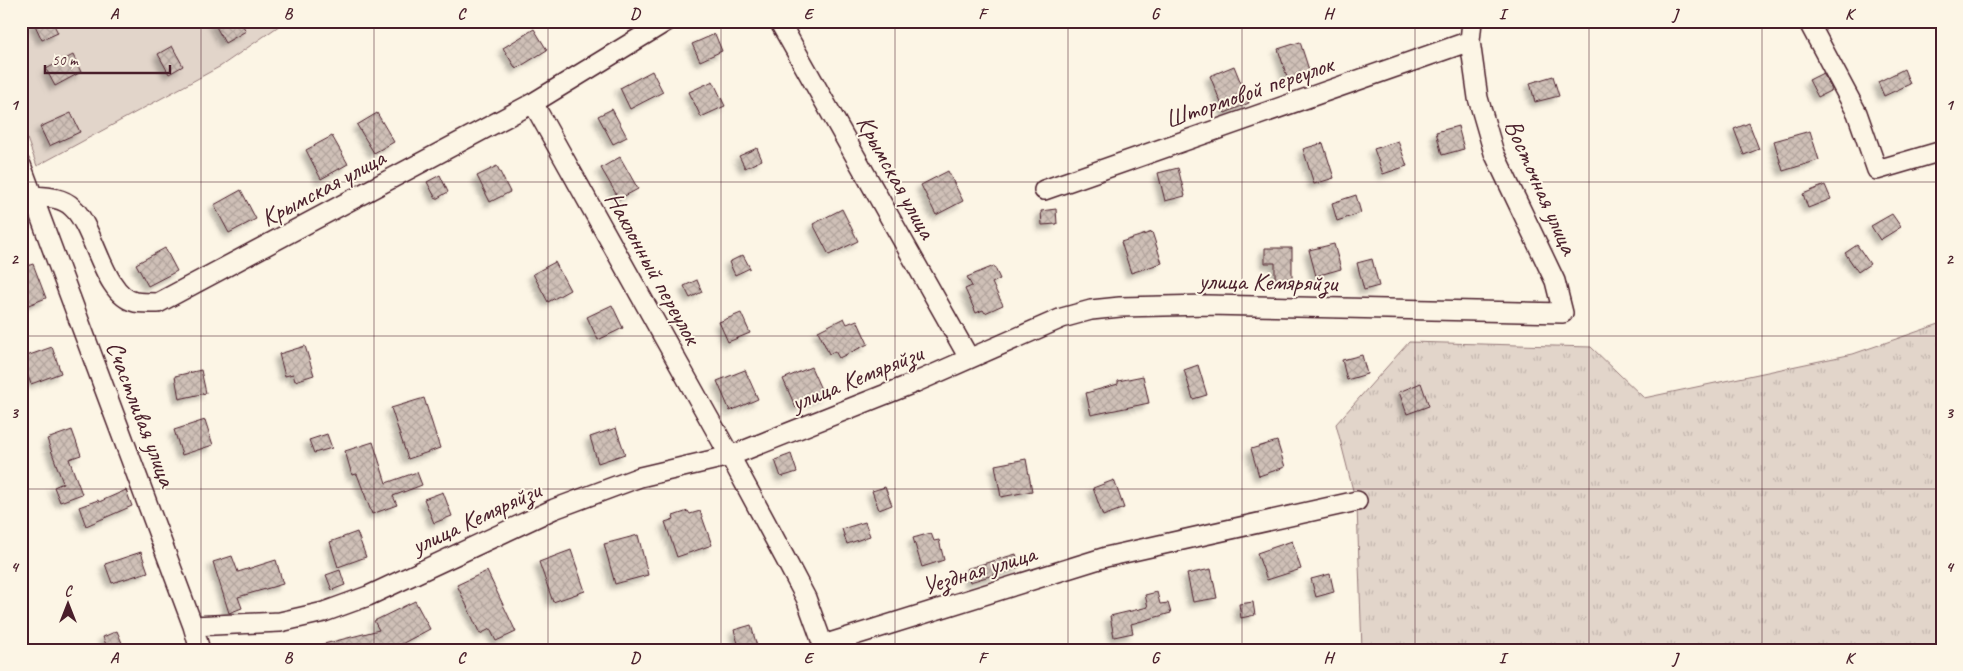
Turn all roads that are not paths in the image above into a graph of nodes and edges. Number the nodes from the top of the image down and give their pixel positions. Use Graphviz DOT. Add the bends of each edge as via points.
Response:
graph roads {
  1 [pos="667,21"];
  2 [pos="779,21"];
  3 [pos="1472,21"];
  4 [pos="1808,21"];
  5 [pos="1470,41"];
  6 [pos="533,103"];
  7 [pos="1942,151"];
  8 [pos="21,165"];
  9 [pos="1044,190"];
  10 [pos="27,199"];
  11 [pos="1563,313"];
  12 [pos="968,358"];
  13 [pos="730,456"];
  14 [pos="1357,501"];
  15 [pos="193,626"];
  16 [pos="823,648"];
  17 [pos="200,650"];
  1 -- 6 [label="street, Крымская улица"];
  2 -- 12 [label="street, Крымская улица"];
  3 -- 5 [label="street, Восточная улица"];
  4 -- 7 [label="street" via="1856,113 1877,170"];
  5 -- 9 [label="street, Штормовой переулок"];
  5 -- 11 [label="street, Восточная улица" via="1478,98 1494,153 1554,281"];
  6 -- 10 [label="street, Крымская улица" via="158,303 134,302 120,294 72,207 60,200"];
  6 -- 13 [label="street, Наклонный переулок"];
  8 -- 10 [label="street, Счастливая улица"];
  10 -- 15 [label="street, Счастливая улица"];
  11 -- 12 [label="street, улица Кемяряйзи" via="1207,304 1120,307 1062,318"];
  12 -- 13 [label="street, улица Кемяряйзи" via="914,383"];
  13 -- 15 [label="street, улица Кемяряйзи" via="640,477 554,509 368,596 324,612 280,622"];
  13 -- 16 [label="street, Уездная улица" via="806,598"];
  14 -- 16 [label="street, Уездная улица" via="1106,557"];
  15 -- 17 [label="street, Счастливая улица"];
}
